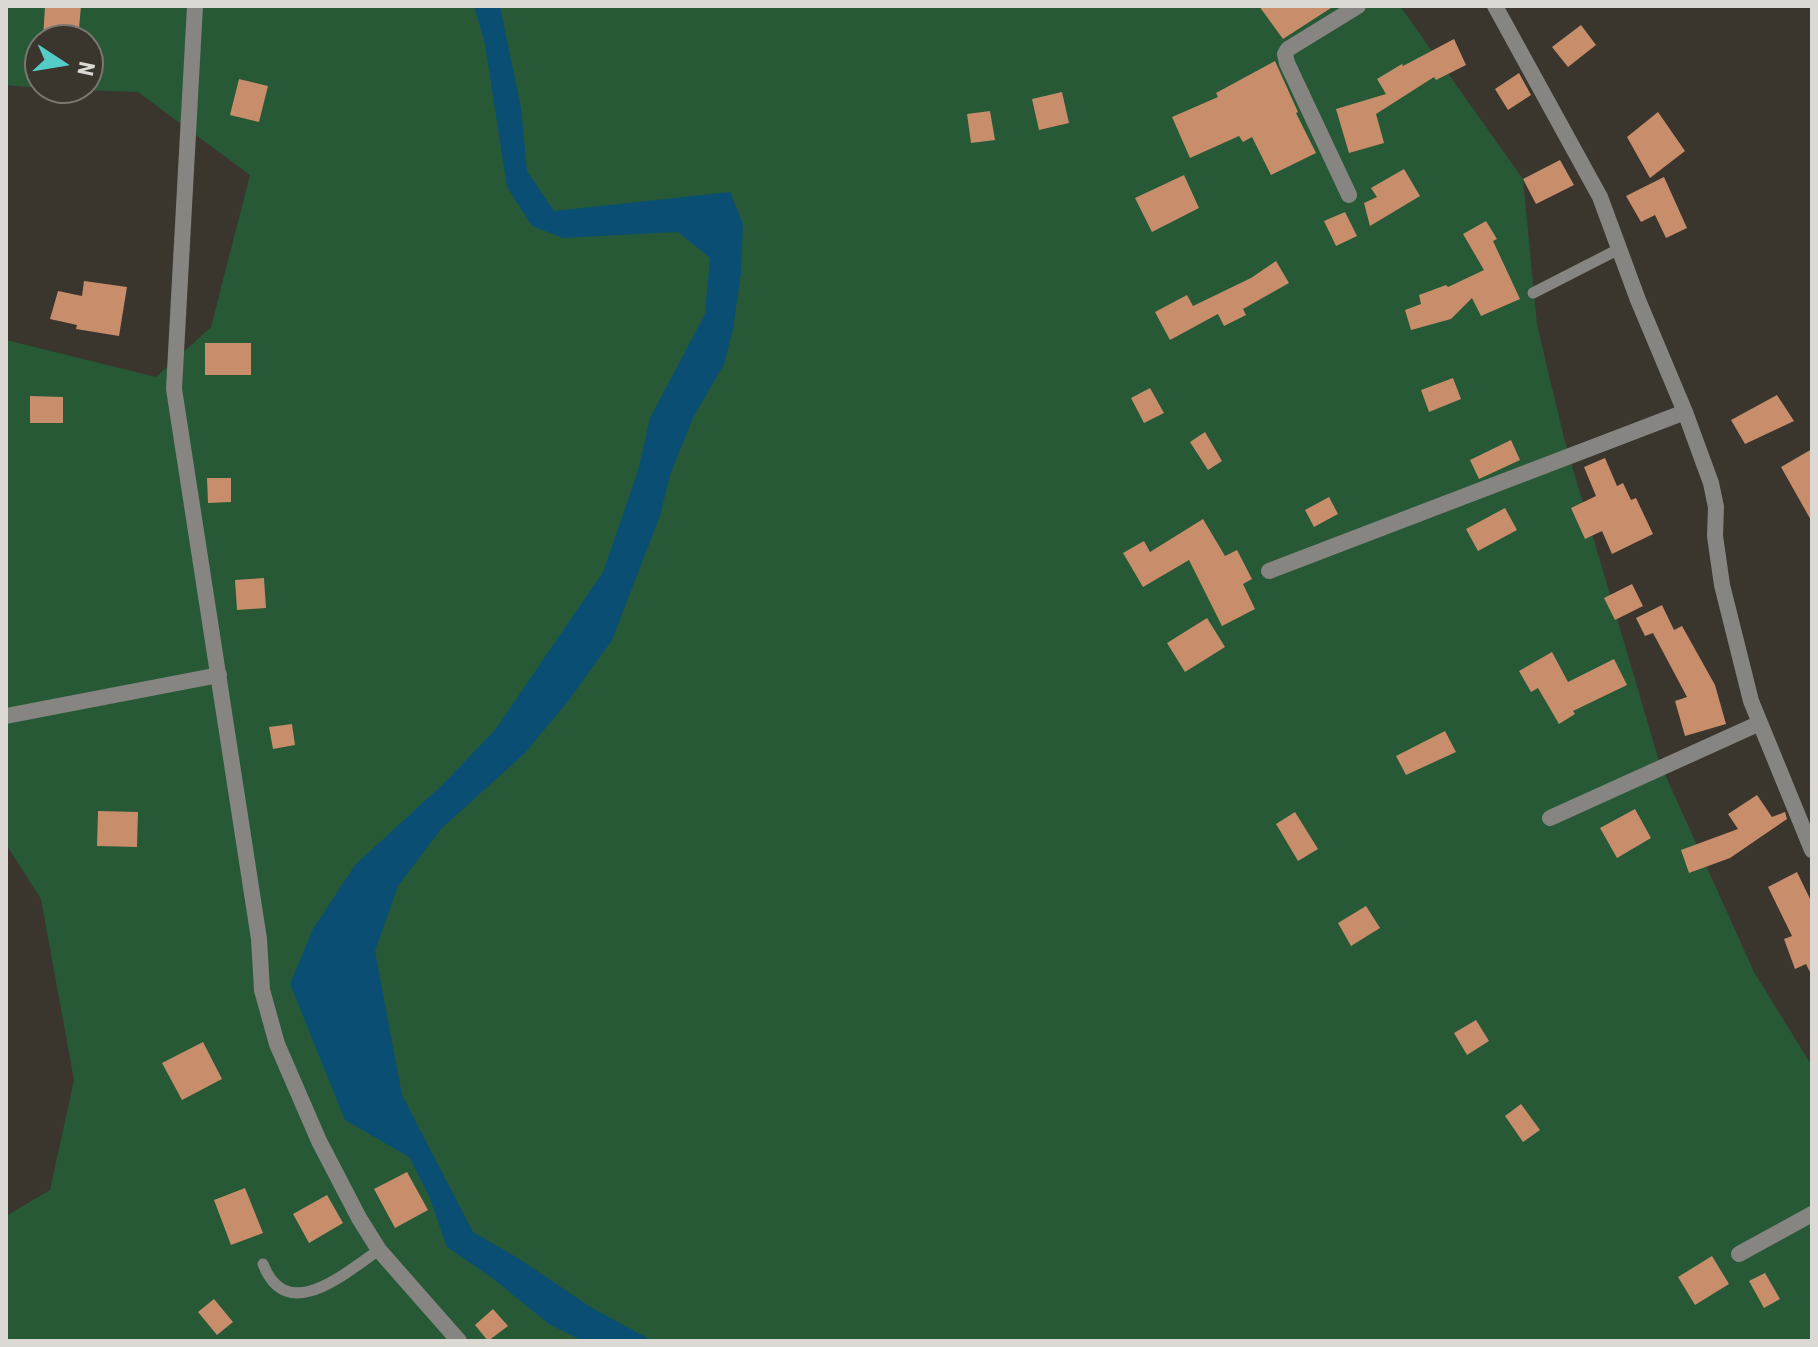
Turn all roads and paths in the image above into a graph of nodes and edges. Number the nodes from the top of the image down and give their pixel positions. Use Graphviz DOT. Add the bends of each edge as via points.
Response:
graph roads {
  1 [pos="195,6"];
  2 [pos="1358,6"];
  3 [pos="1495,6"];
  4 [pos="1349,195"];
  5 [pos="1619,249"];
  6 [pos="1533,293"];
  7 [pos="1685,412"];
  8 [pos="1269,571"];
  9 [pos="219,675"];
  10 [pos="6,716"];
  11 [pos="1760,723"];
  12 [pos="1550,818"];
  13 [pos="1812,850"];
  14 [pos="1812,1214"];
  15 [pos="379,1250"];
  16 [pos="1739,1254"];
  17 [pos="263,1264"];
  18 [pos="459,1341"];
  1 -- 9 [label="street" via="174,389"];
  2 -- 4 [label="street" via="1285,54"];
  3 -- 5 [label="street" via="1600,197"];
  5 -- 6 [label="lane"];
  5 -- 7 [label="street"];
  7 -- 8 [label="street"];
  7 -- 11 [label="street" via="1711,483 1722,585"];
  9 -- 10 [label="street"];
  9 -- 15 [label="street" via="262,990 277,1044 319,1141"];
  11 -- 12 [label="street"];
  11 -- 13 [label="street"];
  14 -- 16 [label="street"];
  15 -- 17 [label="lane" via="322,1288 301,1294 269,1279"];
  15 -- 18 [label="street"];
}
